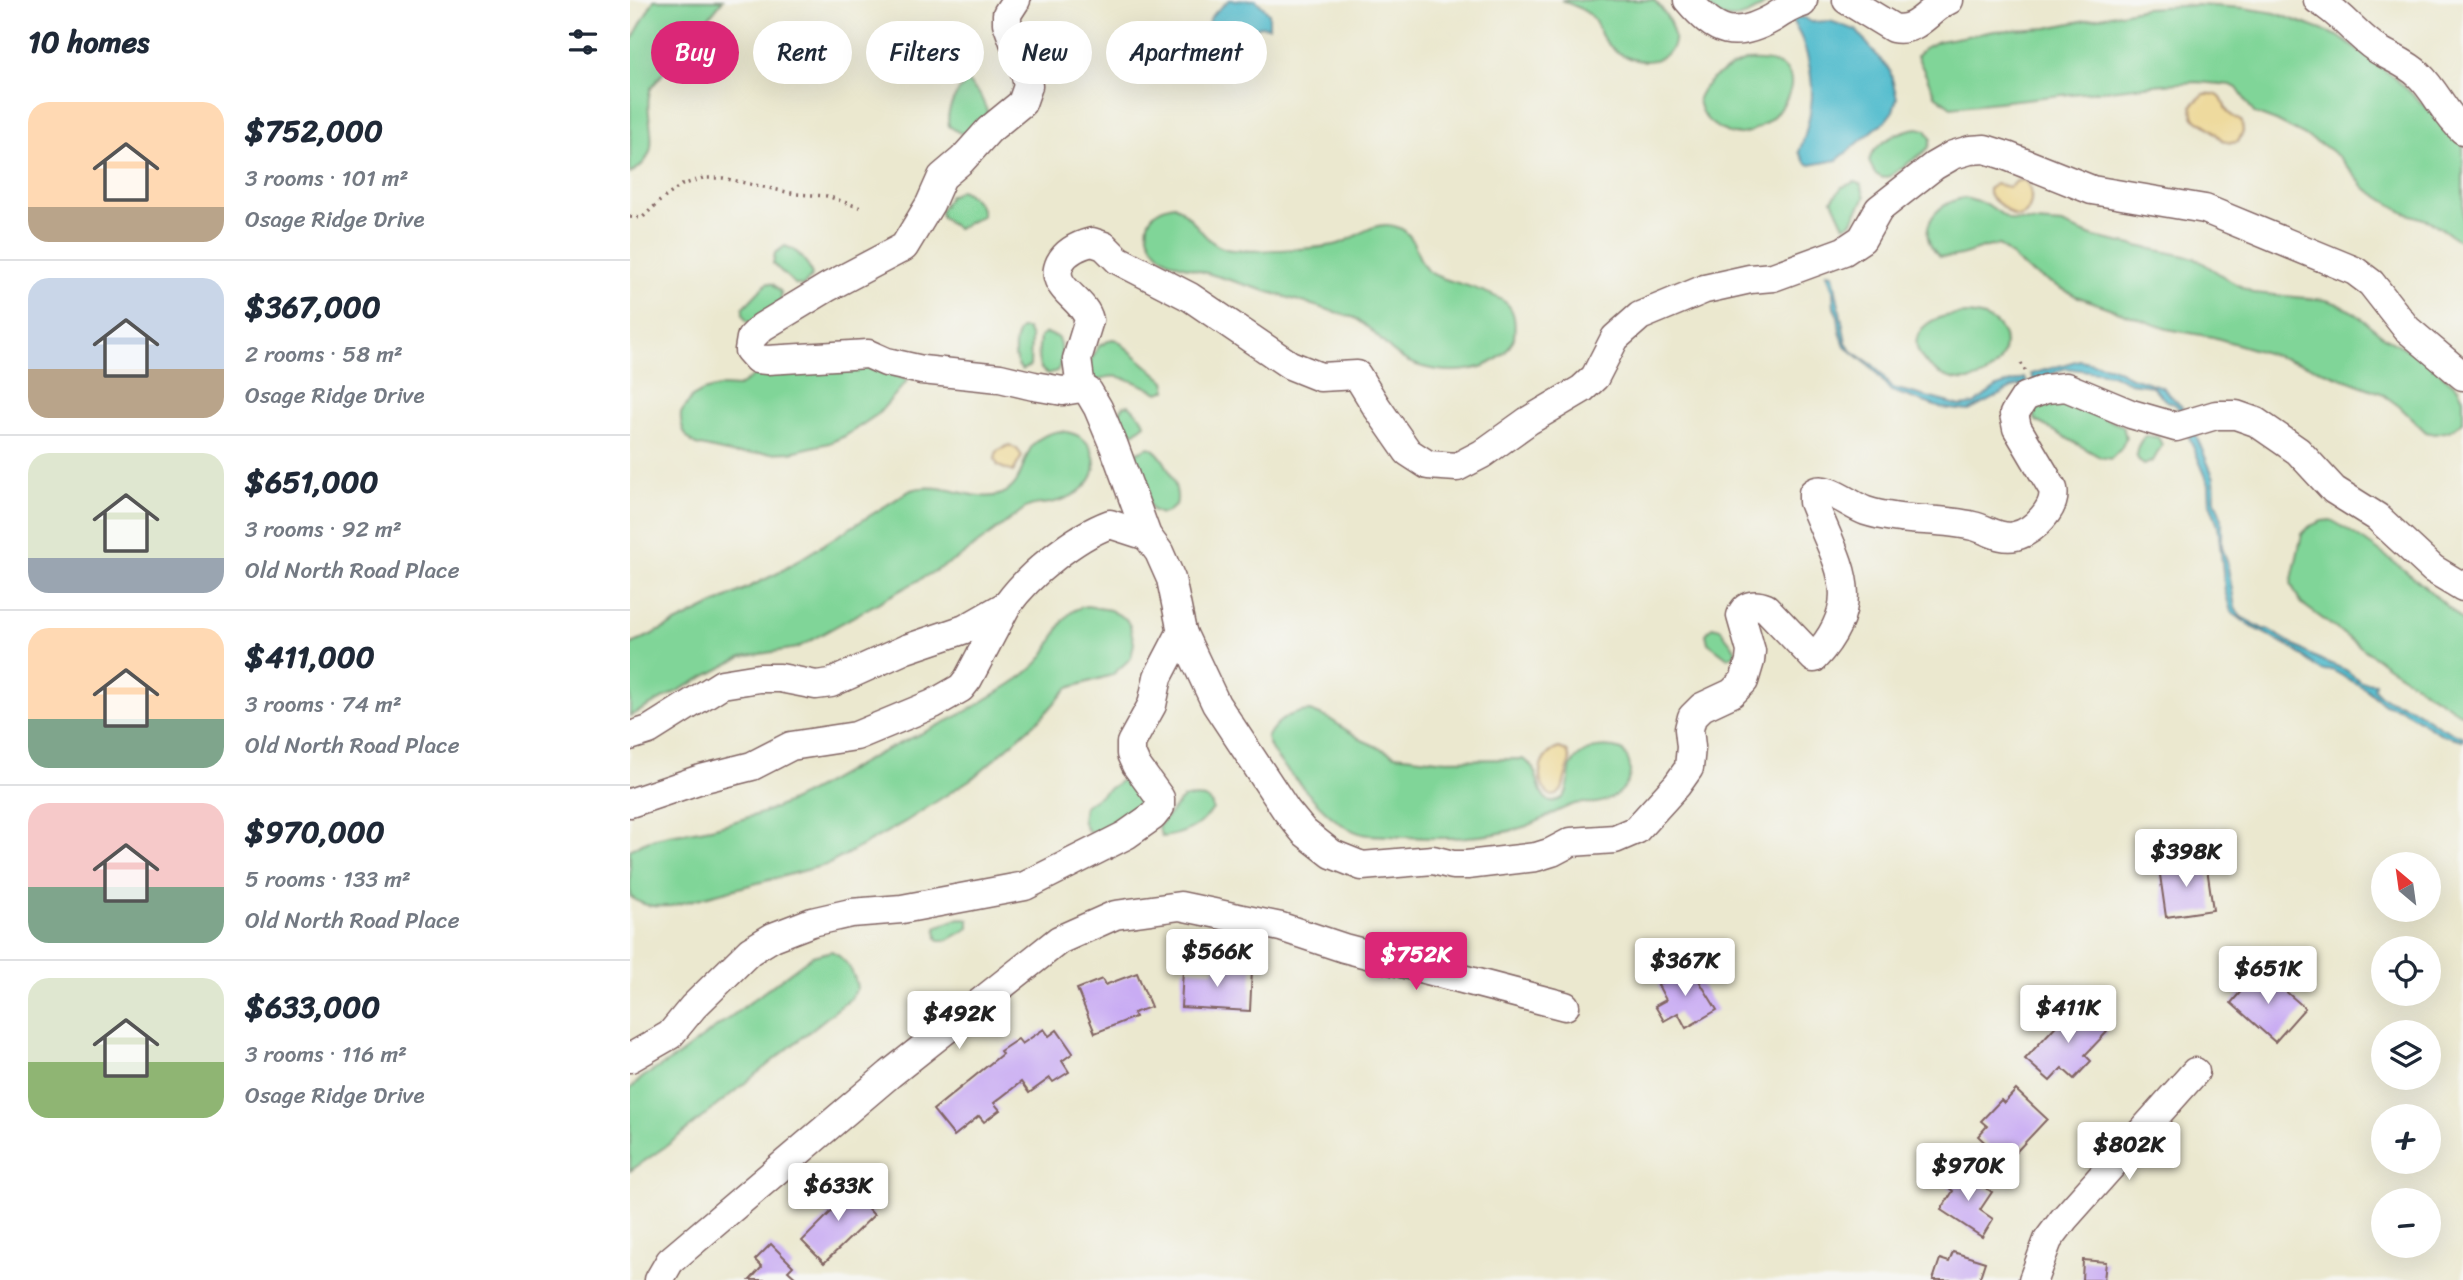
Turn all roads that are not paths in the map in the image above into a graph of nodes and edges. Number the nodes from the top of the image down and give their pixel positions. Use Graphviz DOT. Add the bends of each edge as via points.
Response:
graph roads {
  1 [pos="1016,0"];
  2 [pos="1688,0"];
  3 [pos="1847,0"];
  4 [pos="1949,0"];
  5 [pos="2318,0"];
  6 [pos="1809,1"];
  7 [pos="2463,130"];
  8 [pos="2463,376"];
  9 [pos="1082,388"];
  10 [pos="1126,483"];
  11 [pos="1110,524"];
  12 [pos="1147,536"];
  13 [pos="2463,587"];
  14 [pos="1007,605"];
  15 [pos="1182,631"];
  16 [pos="630,736"];
  17 [pos="630,803"];
  18 [pos="1565,1006"];
  19 [pos="630,1058"];
  20 [pos="2195,1072"];
  21 [pos="659,1280"];
  22 [pos="2033,1280"];
  1 -- 9 [label="street" via="1007,23 1028,86 1022,103 943,177 904,247 762,327 751,338 749,350 757,359 767,360 868,354 922,370 1000,378 1063,391"];
  2 -- 6 [label="street" via="1708,21 1735,32"];
  3 -- 4 [label="street" via="1901,30"];
  5 -- 7 [label="street" via="2376,48 2419,75"];
  8 -- 9 [label="street" via="2407,329 2371,283 2355,271 2205,209 2085,188 1978,149 1934,166 1879,209 1862,239 1844,251 1773,277 1705,289 1640,316 1615,338 1595,377 1582,389 1457,467 1428,465 1408,452 1357,375 1320,377 1290,365 1190,297 1092,242 1064,256 1057,276 1082,305 1088,320 1077,359"];
  9 -- 10 [label="street" via="1098,408"];
  10 -- 11 [label="street"];
  10 -- 12 [label="street"];
  11 -- 12 [label="street"];
  11 -- 14 [label="street" via="1083,537 1042,568"];
  12 -- 15 [label="street" via="1171,579"];
  13 -- 15 [label="street" via="2433,569 2377,517 2334,490 2298,451 2256,422 2216,415 2176,427 2066,387 2046,389 2025,397 2014,414 2017,428 2053,489 2050,508 2042,517 2017,536 2006,536 1954,522 1881,515 1815,490 1813,502 1844,584 1844,608 1814,659 1766,608 1758,604 1747,607 1741,616 1751,651 1744,681 1692,717 1689,768 1636,830 1607,841 1576,841 1543,856 1460,866 1433,860 1354,864 1311,839 1222,715"];
  14 -- 16 [label="street" via="965,629 906,649 831,683 759,678 722,684 649,730"];
  14 -- 17 [label="street" via="968,679 933,704 856,736 791,746 748,767"];
  15 -- 19 [label="street" via="1131,743 1136,765 1160,798 1153,816 1126,835 1025,886 902,909 852,913 773,937 750,951 670,1035"];
  18 -- 21 [label="street" via="1281,928 1180,906 1115,915 1059,940 901,1066 670,1261"];
  20 -- 22 [label="street" via="2064,1219 2048,1240"];
}
